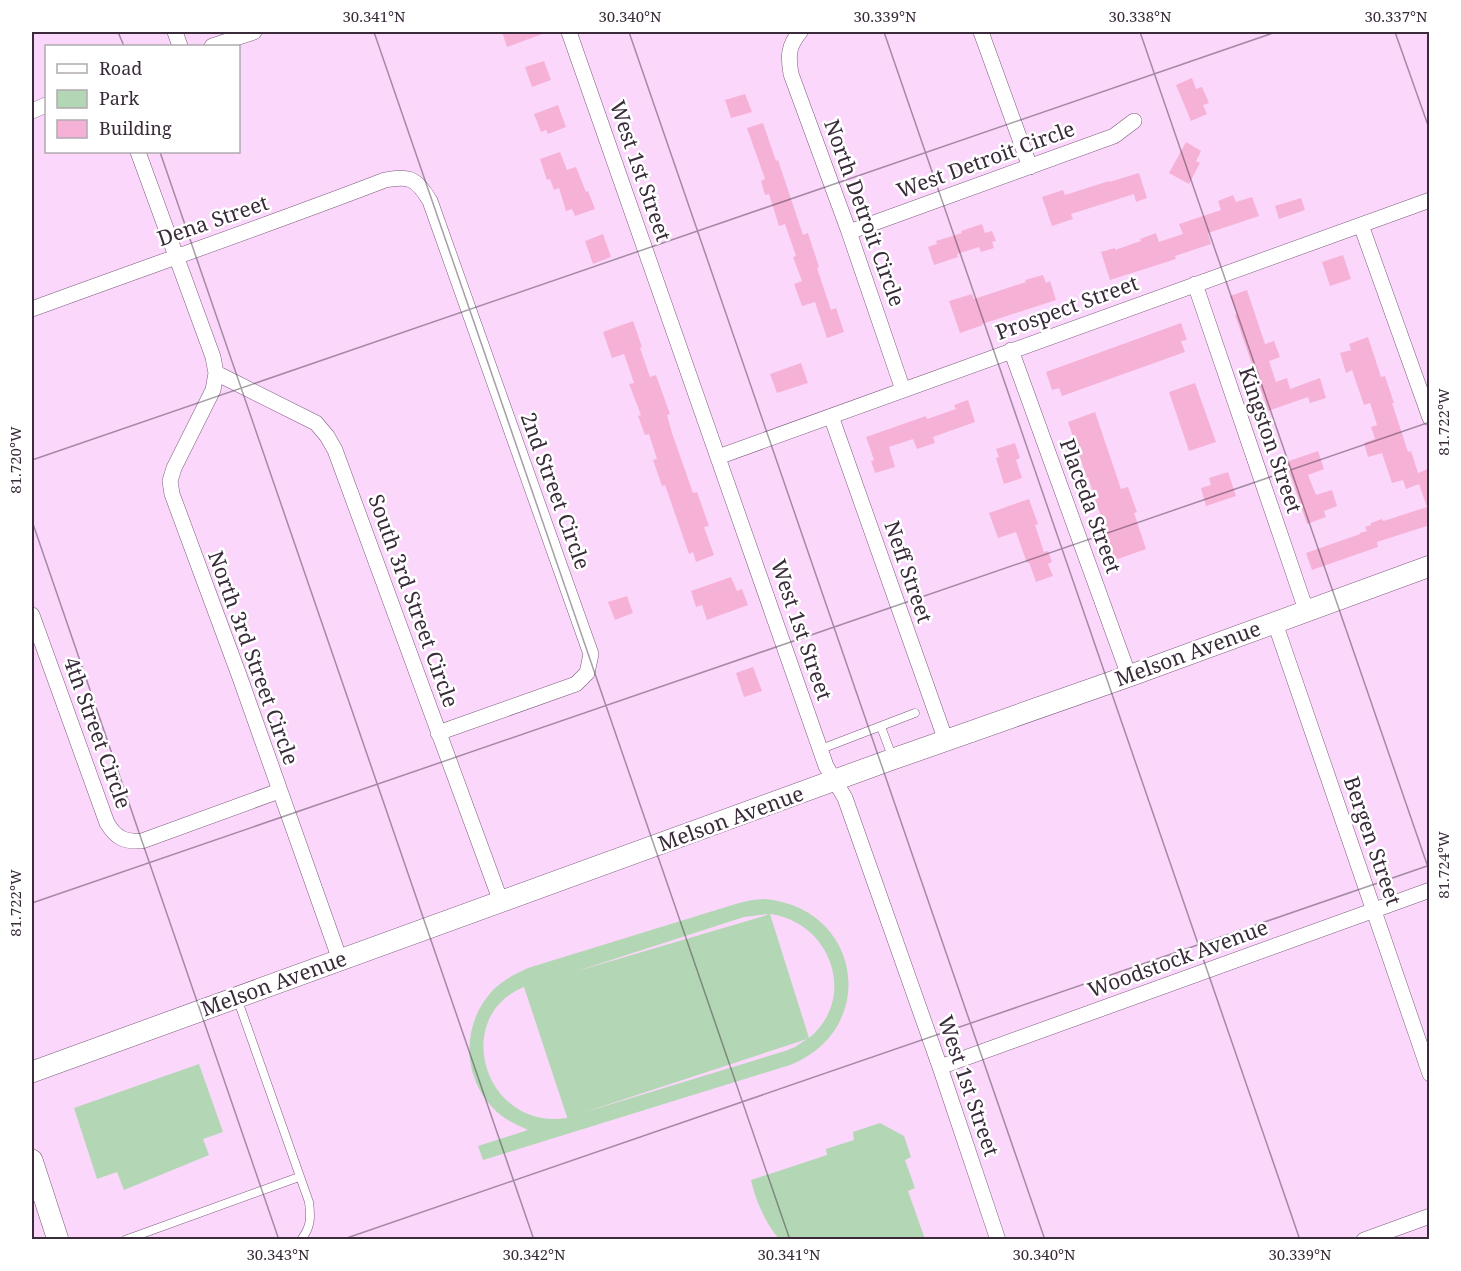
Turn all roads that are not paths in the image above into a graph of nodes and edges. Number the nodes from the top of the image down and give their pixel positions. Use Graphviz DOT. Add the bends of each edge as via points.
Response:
graph roads {
  1 [pos="254,32"];
  2 [pos="569,32"];
  3 [pos="800,32"];
  4 [pos="981,32"];
  5 [pos="215,45"];
  6 [pos="1134,121"];
  7 [pos="138,153"];
  8 [pos="1030,167"];
  9 [pos="409,179"];
  10 [pos="1430,200"];
  11 [pos="1361,225"];
  12 [pos="849,232"];
  13 [pos="176,256"];
  14 [pos="1195,284"];
  15 [pos="32,309"];
  16 [pos="1011,350"];
  17 [pos="216,373"];
  18 [pos="903,390"];
  19 [pos="831,416"];
  20 [pos="1430,418"];
  21 [pos="718,457"];
  22 [pos="1430,566"];
  23 [pos="1306,610"];
  24 [pos="32,615"];
  25 [pos="1275,623"];
  26 [pos="1129,676"];
  27 [pos="915,713"];
  28 [pos="881,727"];
  29 [pos="438,733"];
  30 [pos="946,741"];
  31 [pos="821,748"];
  32 [pos="893,759"];
  33 [pos="835,781"];
  34 [pos="279,791"];
  35 [pos="1430,890"];
  36 [pos="501,902"];
  37 [pos="1373,911"];
  38 [pos="340,960"];
  39 [pos="237,998"];
  40 [pos="940,1067"];
  41 [pos="32,1072"];
  42 [pos="1430,1074"];
  43 [pos="32,1160"];
  44 [pos="300,1177"];
  45 [pos="1430,1216"];
  46 [pos="58,1239"];
  47 [pos="125,1239"];
  48 [pos="301,1239"];
  49 [pos="998,1239"];
  50 [pos="1365,1239"];
  1 -- 5 [label="street"];
  2 -- 21 [label="street, West 1st Street"];
  3 -- 12 [label="street, North Detroit Circle" via="789,50 791,74"];
  4 -- 8 [label="street"];
  6 -- 8 [label="street, West Detroit Circle" via="1114,136"];
  7 -- 13 [label="street"];
  8 -- 12 [label="street, West Detroit Circle"];
  9 -- 13 [label="street, Dena Street" via="385,180"];
  9 -- 29 [label="street, 2nd Street Circle" via="421,186 430,201 591,654 588,673 576,684"];
  10 -- 11 [label="street, Prospect Street"];
  11 -- 14 [label="street, Prospect Street"];
  11 -- 20 [label="street"];
  12 -- 18 [label="street, North Detroit Circle"];
  13 -- 15 [label="street, Dena Street"];
  13 -- 17 [label="street"];
  14 -- 16 [label="street, Prospect Street"];
  14 -- 23 [label="street, Kingston Street"];
  16 -- 18 [label="street, Prospect Street"];
  16 -- 26 [label="street, Placeda Street"];
  17 -- 29 [label="street, South 3rd Street Circle" via="316,423 327,436"];
  17 -- 34 [label="street, North 3rd Street Circle" via="213,390 170,481"];
  18 -- 19 [label="street, Prospect Street"];
  19 -- 21 [label="street, Prospect Street"];
  19 -- 30 [label="street, Neff Street"];
  21 -- 31 [label="street, West 1st Street"];
  22 -- 23 [label="street, Melson Avenue"];
  23 -- 25 [label="street, Melson Avenue"];
  24 -- 34 [label="street, 4th Street Circle" via="107,823 121,838 142,841"];
  25 -- 26 [label="street, Melson Avenue"];
  25 -- 37 [label="street, Bergen Street"];
  26 -- 30 [label="street, Melson Avenue"];
  27 -- 28 [label="lane"];
  28 -- 31 [label="lane"];
  28 -- 32 [label="lane"];
  29 -- 36 [label="street, South 3rd Street Circle"];
  30 -- 32 [label="street, Melson Avenue"];
  31 -- 33 [label="street, West 1st Street"];
  32 -- 33 [label="street, Melson Avenue"];
  33 -- 36 [label="street, Melson Avenue"];
  33 -- 40 [label="street, West 1st Street" via="845,798"];
  34 -- 38 [label="street, North 3rd Street Circle"];
  35 -- 37 [label="street, Woodstock Avenue"];
  36 -- 38 [label="street, Melson Avenue"];
  37 -- 40 [label="street, Woodstock Avenue"];
  37 -- 42 [label="street, Bergen Street"];
  38 -- 39 [label="street, Melson Avenue"];
  39 -- 41 [label="street, Melson Avenue"];
  39 -- 44 [label="lane"];
  40 -- 49 [label="street, West 1st Street"];
  43 -- 46 [label="street"];
  44 -- 47 [label="lane"];
  44 -- 48 [label="lane" via="311,1220"];
  45 -- 50 [label="street"];
}
